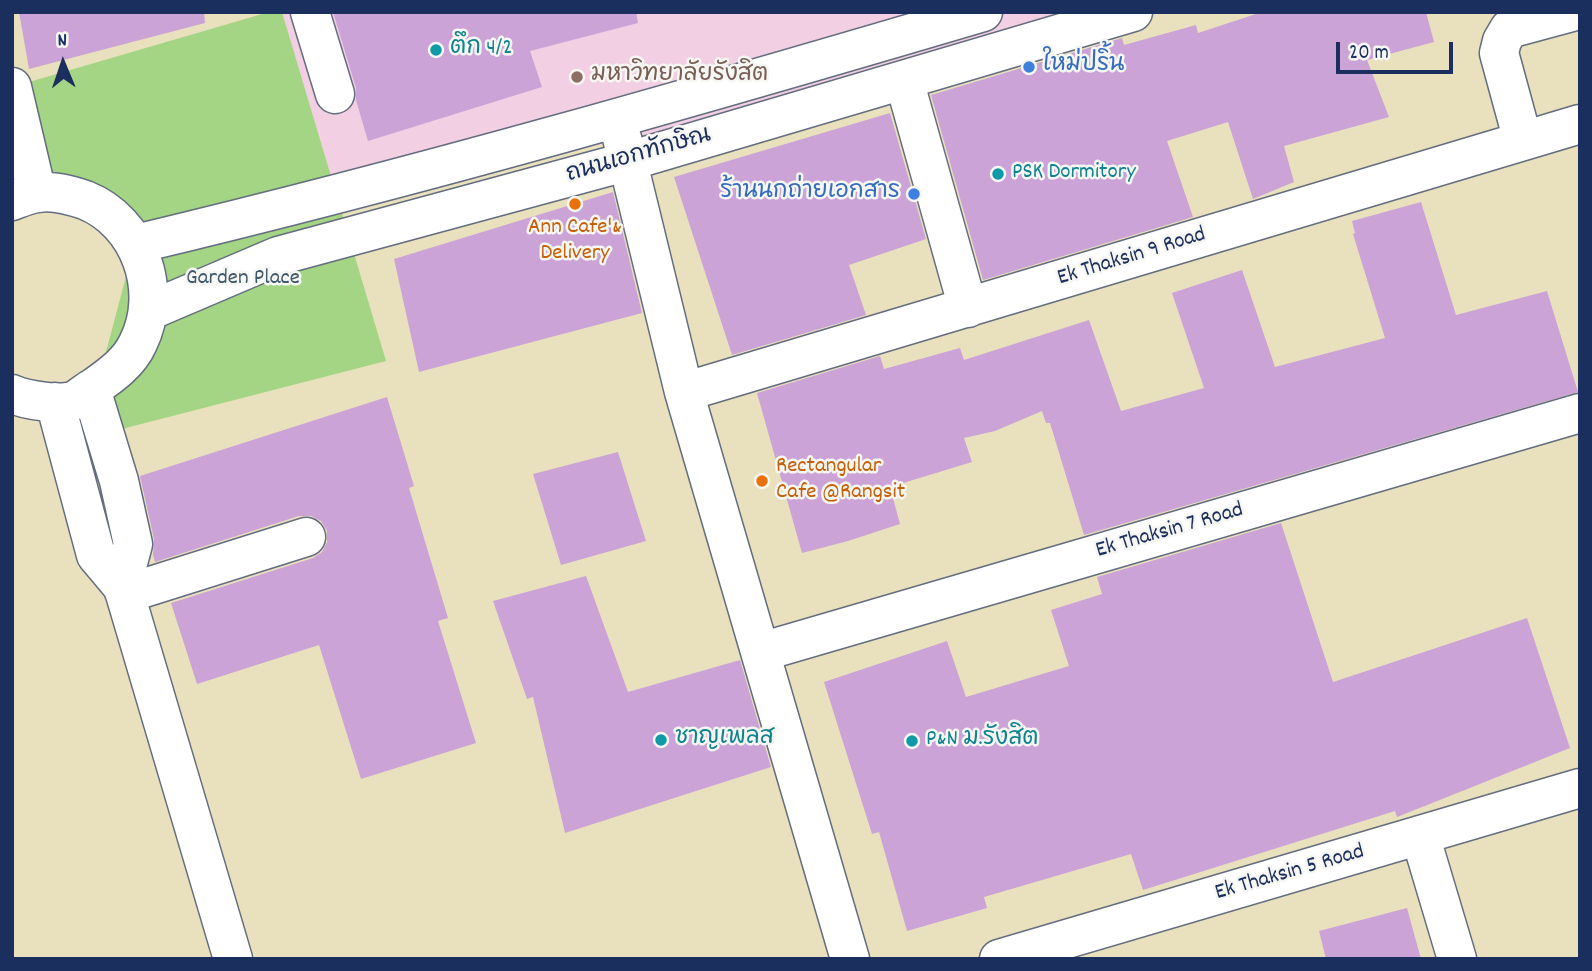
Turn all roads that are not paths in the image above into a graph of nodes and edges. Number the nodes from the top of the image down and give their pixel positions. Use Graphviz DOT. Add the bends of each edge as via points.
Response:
graph roads {
  1 [pos="310,12"];
  2 [pos="983,12"];
  3 [pos="1133,12"];
  4 [pos="1572,12"];
  5 [pos="904,80"];
  6 [pos="12,87"];
  7 [pos="335,94"];
  8 [pos="616,120"];
  9 [pos="1580,124"];
  10 [pos="1523,141"];
  11 [pos="629,161"];
  12 [pos="25,197"];
  13 [pos="136,244"];
  14 [pos="968,308"];
  15 [pos="149,311"];
  16 [pos="91,389"];
  17 [pos="684,392"];
  18 [pos="12,394"];
  19 [pos="55,402"];
  20 [pos="1580,413"];
  21 [pos="306,537"];
  22 [pos="123,590"];
  23 [pos="761,652"];
  24 [pos="1580,789"];
  25 [pos="1420,835"];
  26 [pos="233,959"];
  27 [pos="850,959"];
  28 [pos="999,959"];
  29 [pos="1457,959"];
  1 -- 7 [label="street"];
  2 -- 8 [label="street, ถนนเอกทักษิณ"];
  3 -- 5 [label="street, ถนนเอกทักษิณ"];
  4 -- 10 [label="street" via="1509,29 1502,41 1499,53"];
  5 -- 11 [label="street, ถนนเอกทักษิณ"];
  5 -- 14 [label="street"];
  6 -- 12 [label="street"];
  8 -- 11 [label="street"];
  8 -- 13 [label="street, ถนนเอกทักษิณ"];
  9 -- 10 [label="street, Ek Thaksin 9 Road"];
  10 -- 14 [label="street, Ek Thaksin 9 Road"];
  11 -- 15 [label="street, ถนนเอกทักษิณ" via="278,256"];
  11 -- 17 [label="street"];
  12 -- 13 [label="street" via="57,192 94,204 111,215"];
  13 -- 15 [label="street" via="148,276"];
  14 -- 17 [label="street, Ek Thaksin 9 Road"];
  15 -- 16 [label="street" via="138,344 116,372"];
  16 -- 19 [label="street" via="73,401"];
  16 -- 22 [label="street" via="133,544"];
  17 -- 23 [label="street"];
  18 -- 19 [label="street"];
  19 -- 22 [label="street" via="96,555"];
  20 -- 23 [label="street, Ek Thaksin 7 Road"];
  21 -- 22 [label="street"];
  22 -- 26 [label="street"];
  23 -- 27 [label="street"];
  24 -- 25 [label="street, Ek Thaksin 5 Road"];
  25 -- 28 [label="street, Ek Thaksin 5 Road"];
  25 -- 29 [label="street"];
}
